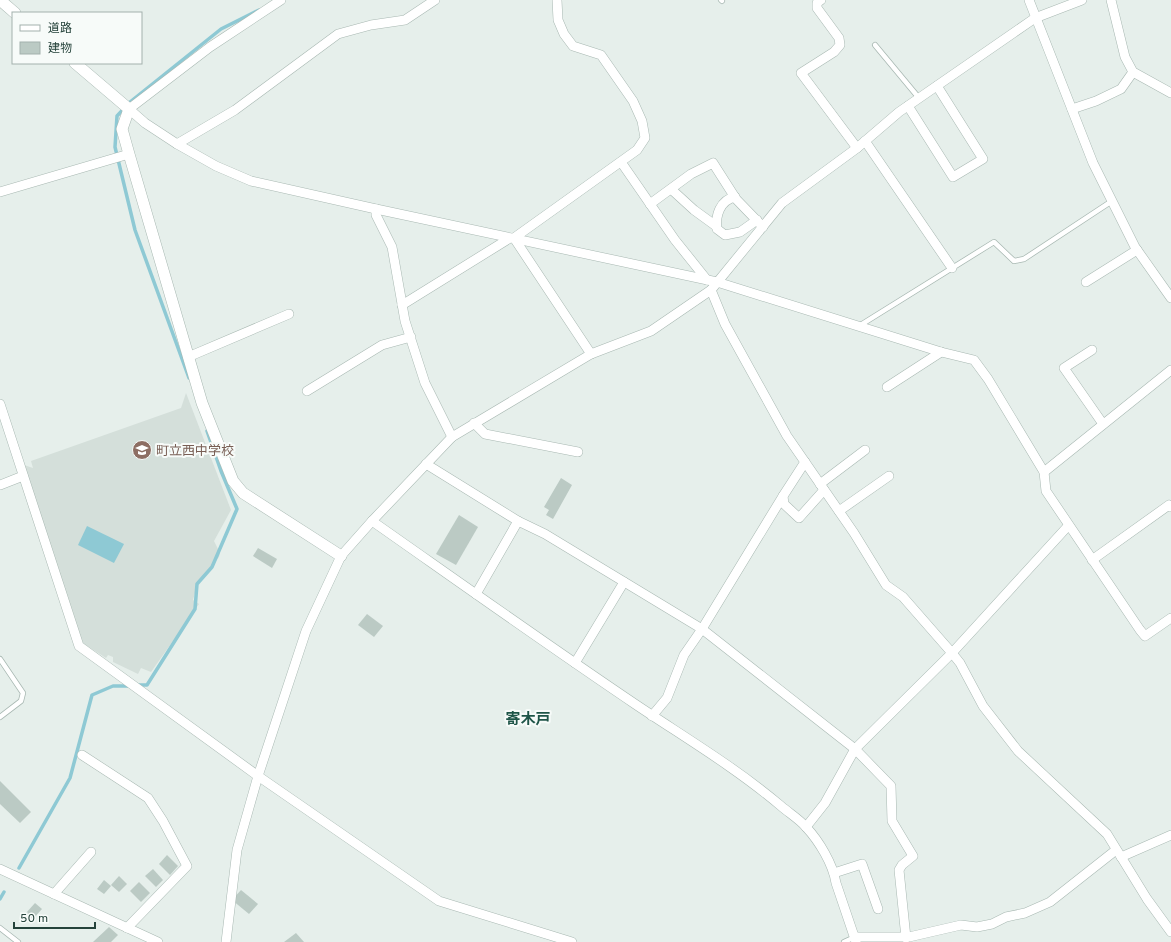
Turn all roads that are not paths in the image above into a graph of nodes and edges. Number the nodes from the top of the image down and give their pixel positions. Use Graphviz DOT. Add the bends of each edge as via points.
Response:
graph roads {
  1 [pos="0,0"];
  2 [pos="281,0"];
  3 [pos="435,0"];
  4 [pos="557,0"];
  5 [pos="821,0"];
  6 [pos="1029,0"];
  7 [pos="1082,0"];
  8 [pos="1111,0"];
  9 [pos="14,12"];
  10 [pos="1035,18"];
  11 [pos="875,45"];
  12 [pos="75,64"];
  13 [pos="1133,72"];
  14 [pos="936,86"];
  15 [pos="1171,92"];
  16 [pos="919,98"];
  17 [pos="908,106"];
  18 [pos="129,109"];
  19 [pos="1072,109"];
  20 [pos="865,141"];
  21 [pos="177,144"];
  22 [pos="857,148"];
  23 [pos="128,154"];
  24 [pos="621,162"];
  25 [pos="671,189"];
  26 [pos="0,192"];
  27 [pos="735,197"];
  28 [pos="1112,201"];
  29 [pos="650,204"];
  30 [pos="376,209"];
  31 [pos="760,223"];
  32 [pos="716,226"];
  33 [pos="512,238"];
  34 [pos="1137,250"];
  35 [pos="952,268"];
  36 [pos="707,280"];
  37 [pos="718,282"];
  38 [pos="1086,282"];
  39 [pos="711,290"];
  40 [pos="1171,298"];
  41 [pos="402,305"];
  42 [pos="289,314"];
  43 [pos="859,326"];
  44 [pos="410,338"];
  45 [pos="1092,350"];
  46 [pos="941,352"];
  47 [pos="591,354"];
  48 [pos="188,357"];
  49 [pos="1171,370"];
  50 [pos="887,387"];
  51 [pos="308,391"];
  52 [pos="0,404"];
  53 [pos="474,423"];
  54 [pos="1103,424"];
  55 [pos="452,437"];
  56 [pos="865,450"];
  57 [pos="578,452"];
  58 [pos="805,462"];
  59 [pos="426,464"];
  60 [pos="1044,472"];
  61 [pos="23,476"];
  62 [pos="889,476"];
  63 [pos="0,485"];
  64 [pos="822,487"];
  65 [pos="783,496"];
  66 [pos="1171,507"];
  67 [pos="839,511"];
  68 [pos="372,520"];
  69 [pos="518,522"];
  70 [pos="1068,526"];
  71 [pos="341,556"];
  72 [pos="1092,560"];
  73 [pos="624,582"];
  74 [pos="476,594"];
  75 [pos="1171,618"];
  76 [pos="702,629"];
  77 [pos="952,653"];
  78 [pos="0,659"];
  79 [pos="575,663"];
  80 [pos="652,716"];
  81 [pos="0,717"];
  82 [pos="855,749"];
  83 [pos="82,755"];
  84 [pos="258,776"];
  85 [pos="806,827"];
  86 [pos="1171,835"];
  87 [pos="91,852"];
  88 [pos="1118,854"];
  89 [pos="0,869"];
  90 [pos="834,873"];
  91 [pos="54,894"];
  92 [pos="878,909"];
  93 [pos="0,928"];
  94 [pos="127,928"];
  95 [pos="1171,932"];
  96 [pos="906,938"];
  97 [pos="856,940"];
  98 [pos="18,942"];
  99 [pos="158,942"];
  100 [pos="226,942"];
  101 [pos="572,942"];
  102 [pos="844,942"];
  1 -- 9 [label="street"];
  2 -- 18 [label="street" via="210,47"];
  3 -- 21 [label="street" via="404,20 338,34 235,110"];
  4 -- 24 [label="street" via="558,20 564,34 573,46 601,55 633,101 642,121 645,138 637,150"];
  5 -- 22 [label="street" via="817,3 817,8 839,38 840,45 834,52 801,73"];
  6 -- 10 [label="street"];
  7 -- 10 [label="street"];
  8 -- 13 [label="street" via="1126,57"];
  10 -- 14 [label="street"];
  10 -- 19 [label="street"];
  11 -- 16 [label="lane"];
  12 -- 18 [label="street"];
  13 -- 15 [label="street"];
  13 -- 19 [label="street" via="1121,88 1096,101"];
  14 -- 16 [label="street"];
  14 -- 17 [label="street" via="983,159 953,177"];
  16 -- 17 [label="street"];
  17 -- 20 [label="street"];
  18 -- 21 [label="street"];
  18 -- 23 [label="street" via="122,129"];
  19 -- 28 [label="street" via="1093,163"];
  20 -- 22 [label="street"];
  20 -- 35 [label="street"];
  21 -- 30 [label="street" via="216,166 251,181"];
  22 -- 31 [label="street" via="782,203"];
  23 -- 26 [label="street"];
  23 -- 48 [label="street"];
  24 -- 29 [label="street"];
  24 -- 33 [label="street"];
  25 -- 27 [label="street" via="713,162"];
  25 -- 29 [label="street"];
  25 -- 32 [label="street"];
  27 -- 31 [label="street"];
  27 -- 32 [label="street" via="724,202 719,210"];
  28 -- 34 [label="street"];
  28 -- 35 [label="lane" via="1024,259 1014,261 994,242"];
  29 -- 36 [label="street"];
  30 -- 33 [label="street"];
  30 -- 41 [label="street" via="376,215 392,247"];
  31 -- 32 [label="street" via="740,232 725,235"];
  31 -- 37 [label="street"];
  33 -- 36 [label="street"];
  33 -- 41 [label="street"];
  33 -- 47 [label="street"];
  34 -- 38 [label="street"];
  34 -- 40 [label="street"];
  35 -- 43 [label="lane"];
  36 -- 37 [label="street"];
  37 -- 39 [label="street"];
  37 -- 43 [label="street"];
  39 -- 47 [label="street" via="651,331"];
  39 -- 58 [label="street" via="729,331 787,436"];
  41 -- 44 [label="street"];
  42 -- 48 [label="street"];
  43 -- 46 [label="street"];
  44 -- 51 [label="street" via="382,345"];
  44 -- 55 [label="street" via="425,383"];
  45 -- 54 [label="street" via="1064,368"];
  46 -- 50 [label="street"];
  46 -- 60 [label="street" via="974,360"];
  47 -- 53 [label="street"];
  48 -- 71 [label="street" via="219,450 242,493"];
  49 -- 54 [label="street"];
  52 -- 61 [label="street"];
  53 -- 55 [label="street"];
  53 -- 57 [label="street" via="485,434"];
  54 -- 60 [label="street"];
  55 -- 59 [label="street"];
  56 -- 64 [label="street"];
  58 -- 64 [label="street"];
  58 -- 65 [label="street"];
  59 -- 68 [label="street"];
  59 -- 69 [label="street"];
  60 -- 70 [label="street" via="1046,491"];
  61 -- 63 [label="street"];
  61 -- 84 [label="street" via="79,646"];
  62 -- 67 [label="street"];
  64 -- 65 [label="street" via="799,518 784,504"];
  64 -- 67 [label="street"];
  65 -- 76 [label="street"];
  66 -- 72 [label="street" via="1169,505"];
  67 -- 77 [label="street" via="886,585 903,597"];
  68 -- 71 [label="street"];
  68 -- 74 [label="street"];
  69 -- 73 [label="street" via="545,534"];
  69 -- 74 [label="street"];
  70 -- 72 [label="street"];
  70 -- 77 [label="street"];
  71 -- 84 [label="street" via="306,631"];
  72 -- 75 [label="street" via="1145,636"];
  73 -- 76 [label="street"];
  73 -- 79 [label="street"];
  74 -- 79 [label="street"];
  76 -- 80 [label="street" via="684,655 667,698"];
  76 -- 82 [label="street"];
  77 -- 82 [label="street"];
  77 -- 88 [label="street" via="983,706 1018,751 1107,834"];
  78 -- 81 [label="lane" via="23,693 21,701"];
  79 -- 80 [label="street"];
  80 -- 85 [label="street" via="723,760"];
  82 -- 85 [label="street" via="825,802"];
  82 -- 96 [label="street" via="891,786 892,821 913,856 899,870"];
  83 -- 94 [label="street" via="148,798 187,866"];
  84 -- 100 [label="street" via="237,850"];
  84 -- 101 [label="street" via="439,901"];
  85 -- 90 [label="street"];
  86 -- 88 [label="street"];
  87 -- 91 [label="street"];
  88 -- 95 [label="street"];
  88 -- 96 [label="street" via="1044,905 1025,913 1006,917 992,924 977,927 961,925"];
  89 -- 91 [label="street"];
  90 -- 92 [label="street" via="862,864"];
  90 -- 97 [label="street"];
  91 -- 94 [label="street"];
  93 -- 98 [label="lane"];
  94 -- 99 [label="street"];
  96 -- 97 [label="street"];
  97 -- 102 [label="lane"];
}
